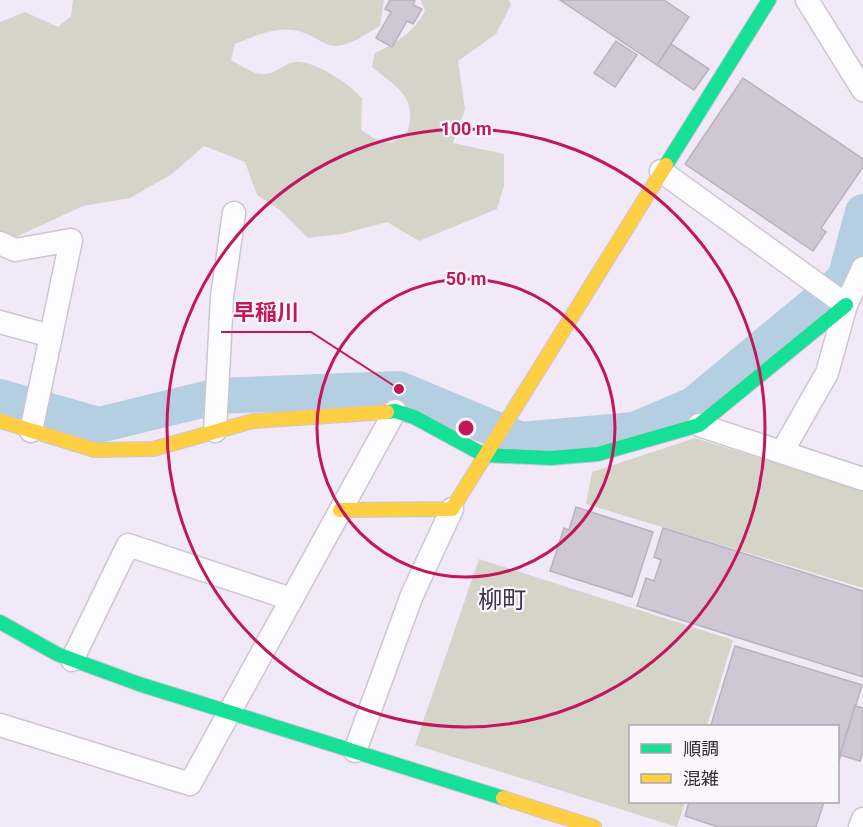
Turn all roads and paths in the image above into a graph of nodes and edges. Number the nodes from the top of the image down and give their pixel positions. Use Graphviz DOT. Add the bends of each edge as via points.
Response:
graph roads {
  1 [pos="769,0"];
  2 [pos="807,0"];
  3 [pos="863,90"];
  4 [pos="661,171"];
  5 [pos="234,213"];
  6 [pos="0,243"];
  7 [pos="863,268"];
  8 [pos="846,305"];
  9 [pos="0,322"];
  10 [pos="51,336"];
  11 [pos="395,411"];
  12 [pos="0,421"];
  13 [pos="699,425"];
  14 [pos="31,431"];
  15 [pos="215,431"];
  16 [pos="782,452"];
  17 [pos="484,455"];
  18 [pos="863,479"];
  19 [pos="452,509"];
  20 [pos="340,510"];
  21 [pos="291,599"];
  22 [pos="0,622"];
  23 [pos="72,660"];
  24 [pos="230,711"];
  25 [pos="0,725"];
  26 [pos="355,751"];
  27 [pos="863,819"];
  28 [pos="594,827"];
  29 [pos="860,827"];
  1 -- 4 [label="street"];
  2 -- 3 [label="street"];
  4 -- 8 [label="street"];
  4 -- 17 [label="street"];
  5 -- 15 [label="street" via="222,297"];
  6 -- 10 [label="street" via="15,250 71,240"];
  7 -- 8 [label="street"];
  8 -- 13 [label="street"];
  8 -- 16 [label="street" via="827,373"];
  9 -- 10 [label="street"];
  10 -- 14 [label="street"];
  11 -- 15 [label="street" via="253,421"];
  11 -- 17 [label="street" via="414,417"];
  11 -- 20 [label="street"];
  12 -- 14 [label="street"];
  13 -- 16 [label="street"];
  13 -- 17 [label="street" via="598,454 551,458"];
  14 -- 15 [label="street" via="95,450 153,449"];
  16 -- 18 [label="street"];
  17 -- 19 [label="street"];
  19 -- 20 [label="street"];
  19 -- 26 [label="street" via="412,595"];
  20 -- 21 [label="street"];
  21 -- 23 [label="street" via="128,544"];
  21 -- 24 [label="street"];
  22 -- 23 [label="street"];
  23 -- 24 [label="street"];
  24 -- 25 [label="street" via="190,784"];
  24 -- 26 [label="street"];
  26 -- 28 [label="street"];
  27 -- 29 [label="street"];
}
